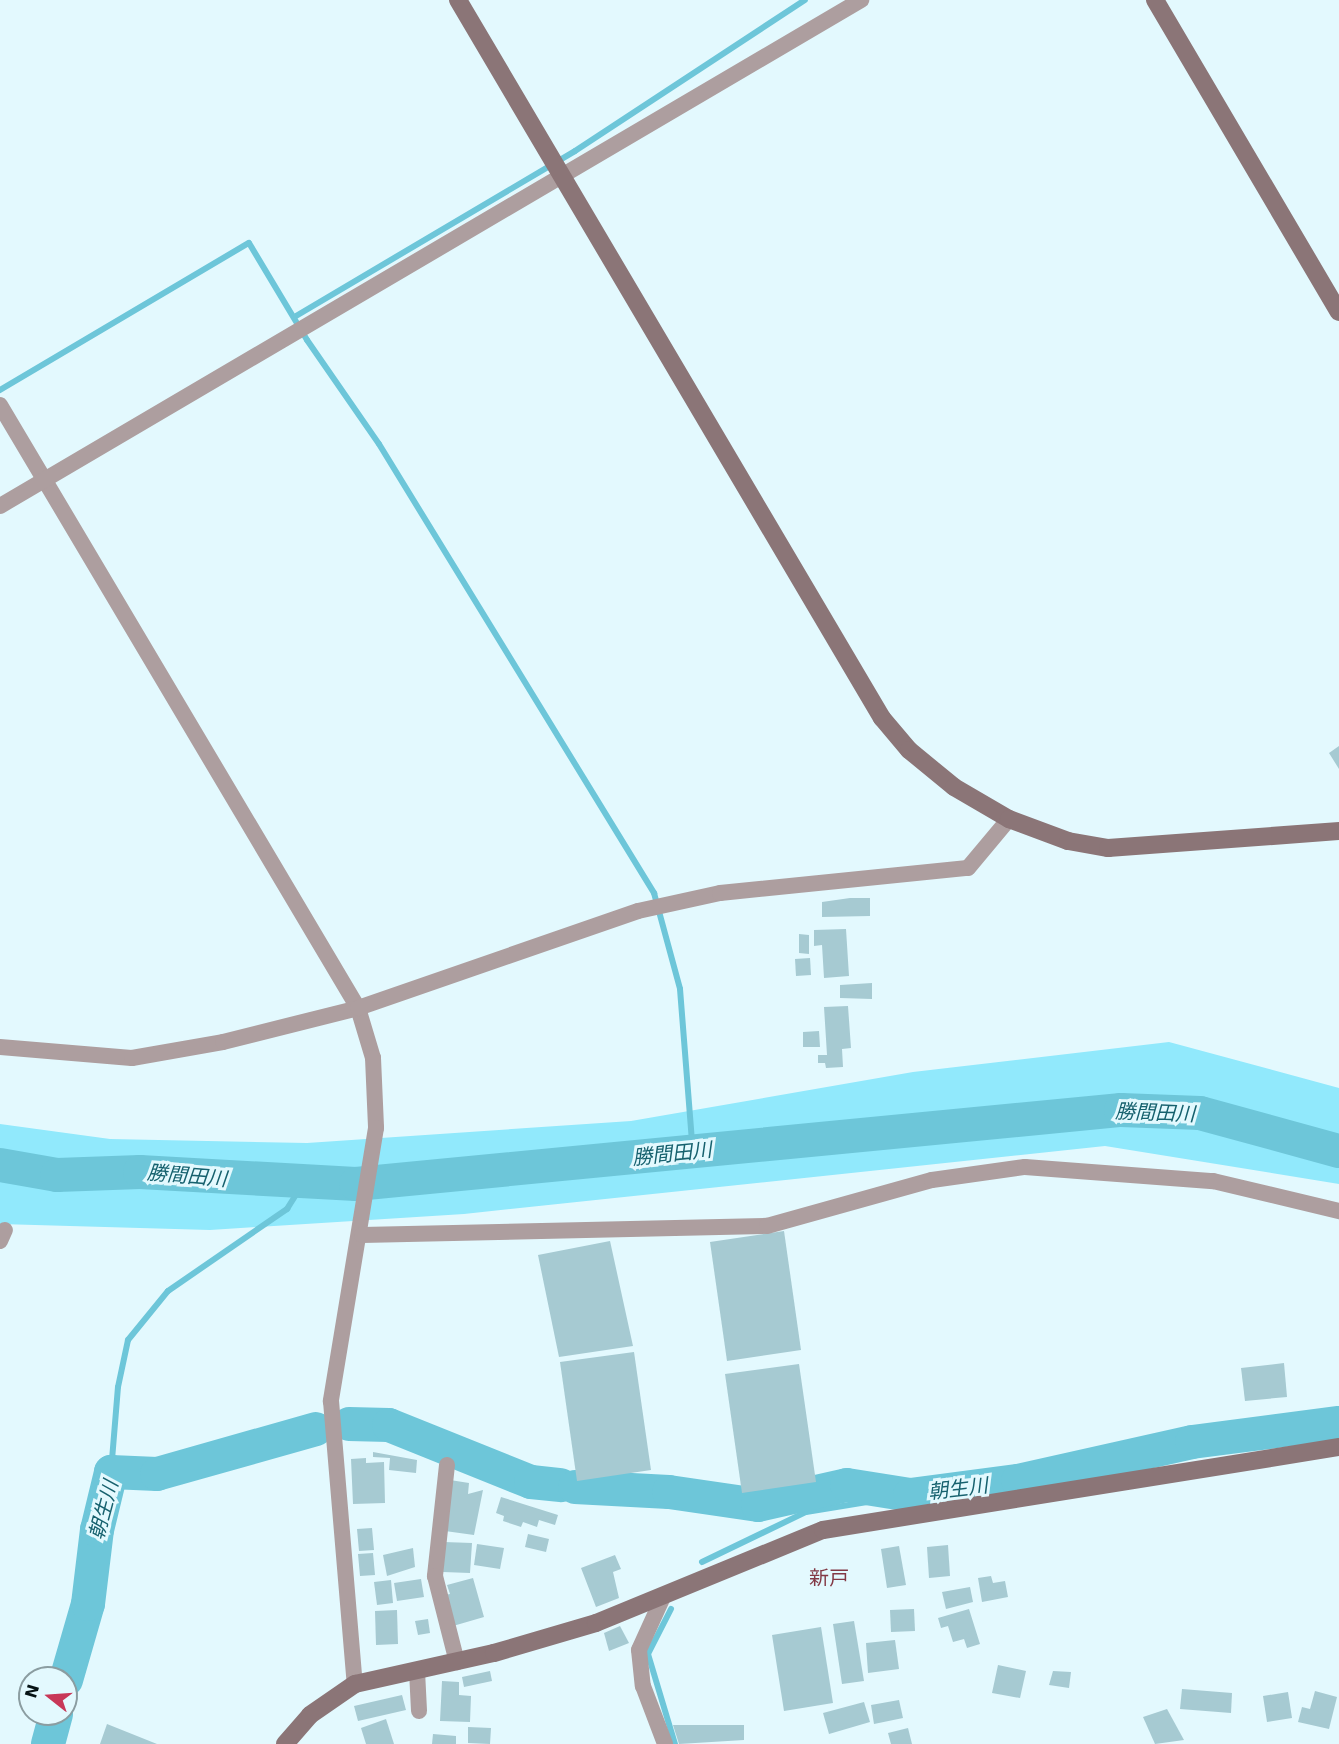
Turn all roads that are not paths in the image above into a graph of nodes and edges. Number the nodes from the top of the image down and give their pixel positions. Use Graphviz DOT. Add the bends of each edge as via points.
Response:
graph roads {
  1 [pos="458,0"];
  2 [pos="861,0"];
  3 [pos="1155,0"];
  4 [pos="561,175"];
  5 [pos="1339,312"];
  6 [pos="0,405"];
  7 [pos="45,479"];
  8 [pos="0,506"];
  9 [pos="1009,819"];
  10 [pos="1339,831"];
  11 [pos="358,1008"];
  12 [pos="0,1047"];
  13 [pos="1339,1211"];
  14 [pos="362,1235"];
  15 [pos="1339,1447"];
  16 [pos="447,1465"];
  17 [pos="663,1597"];
  18 [pos="457,1662"];
  19 [pos="417,1671"];
  20 [pos="355,1684"];
  21 [pos="419,1711"];
  22 [pos="285,1744"];
  23 [pos="665,1744"];
  1 -- 4 [label="street"];
  2 -- 4 [label="street"];
  3 -- 5 [label="street"];
  4 -- 7 [label="street"];
  4 -- 9 [label="street" via="882,718 909,750 954,787"];
  6 -- 7 [label="street"];
  7 -- 8 [label="street"];
  7 -- 11 [label="street"];
  9 -- 10 [label="street" via="1068,841 1108,848"];
  9 -- 11 [label="street" via="968,867 720,893 638,911"];
  11 -- 12 [label="street" via="223,1042 132,1058"];
  11 -- 14 [label="street" via="373,1058 376,1128"];
  13 -- 14 [label="street" via="1213,1181 1024,1167 932,1180 767,1226"];
  14 -- 20 [label="street" via="344,1308 331,1401"];
  15 -- 17 [label="street" via="823,1530"];
  16 -- 18 [label="street" via="435,1565 439,1604"];
  17 -- 18 [label="street" via="596,1623"];
  17 -- 23 [label="street" via="639,1650 643,1686"];
  18 -- 19 [label="street"];
  19 -- 20 [label="street"];
  19 -- 21 [label="street"];
  20 -- 22 [label="street" via="310,1715"];
}
